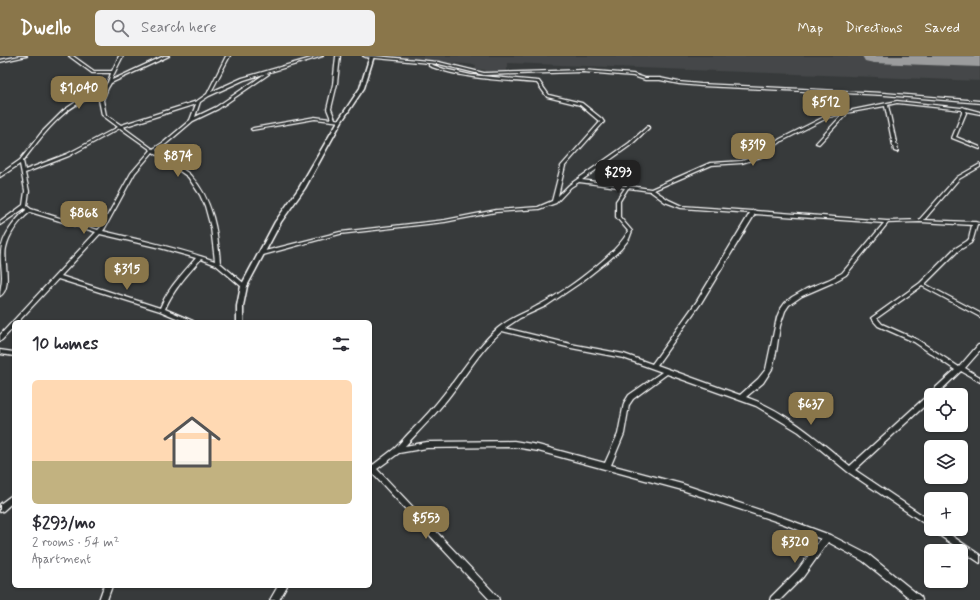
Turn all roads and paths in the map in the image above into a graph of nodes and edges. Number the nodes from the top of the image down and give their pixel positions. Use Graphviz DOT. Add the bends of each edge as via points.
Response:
graph roads {
  1 [pos="25,56"];
  2 [pos="71,56"];
  3 [pos="121,56"];
  4 [pos="167,56"];
  5 [pos="228,56"];
  6 [pos="321,56"];
  7 [pos="338,56"];
  8 [pos="366,56"];
  9 [pos="372,56"];
  10 [pos="0,61"];
  11 [pos="423,62"];
  12 [pos="271,71"];
  13 [pos="113,72"];
  14 [pos="110,82"];
  15 [pos="106,88"];
  16 [pos="208,94"];
  17 [pos="198,102"];
  18 [pos="980,102"];
  19 [pos="886,104"];
  20 [pos="963,108"];
  21 [pos="980,113"];
  22 [pos="845,114"];
  23 [pos="333,119"];
  24 [pos="192,120"];
  25 [pos="340,121"];
  26 [pos="120,127"];
  27 [pos="648,127"];
  28 [pos="252,129"];
  29 [pos="818,143"];
  30 [pos="980,148"];
  31 [pos="152,151"];
  32 [pos="896,151"];
  33 [pos="21,161"];
  34 [pos="980,165"];
  35 [pos="24,172"];
  36 [pos="0,176"];
  37 [pos="578,181"];
  38 [pos="628,186"];
  39 [pos="651,190"];
  40 [pos="554,202"];
  41 [pos="25,206"];
  42 [pos="30,210"];
  43 [pos="754,211"];
  44 [pos="920,221"];
  45 [pos="887,222"];
  46 [pos="0,224"];
  47 [pos="978,224"];
  48 [pos="99,232"];
  49 [pos="262,253"];
  50 [pos="200,257"];
  51 [pos="218,264"];
  52 [pos="57,277"];
  53 [pos="922,284"];
  54 [pos="244,286"];
  55 [pos="0,294"];
  56 [pos="162,310"];
  57 [pos="980,315"];
  58 [pos="18,320"];
  59 [pos="186,320"];
  60 [pos="240,320"];
  61 [pos="12,326"];
  62 [pos="500,328"];
  63 [pos="0,339"];
  64 [pos="980,348"];
  65 [pos="0,352"];
  66 [pos="12,354"];
  67 [pos="654,366"];
  68 [pos="960,369"];
  69 [pos="667,371"];
  70 [pos="980,380"];
  71 [pos="939,388"];
  72 [pos="742,397"];
  73 [pos="924,401"];
  74 [pos="397,450"];
  75 [pos="607,466"];
  76 [pos="372,467"];
  77 [pos="372,469"];
  78 [pos="850,470"];
  79 [pos="12,499"];
  80 [pos="0,509"];
  81 [pos="924,520"];
  82 [pos="946,536"];
  83 [pos="827,538"];
  84 [pos="980,559"];
  85 [pos="107,588"];
  86 [pos="282,588"];
  87 [pos="103,600"];
  88 [pos="274,600"];
  89 [pos="495,600"];
  90 [pos="774,600"];
  91 [pos="918,600"];
  1 -- 10 [label="street"];
  2 -- 13 [label="street" via="93,72"];
  3 -- 13 [label="street"];
  4 -- 14 [label="street"];
  5 -- 16 [label="street"];
  6 -- 12 [label="street"];
  7 -- 23 [label="street" via="329,109"];
  8 -- 9 [label="street"];
  9 -- 11 [label="street"];
  9 -- 25 [label="street" via="362,88"];
  11 -- 18 [label="street" via="457,66 484,74 583,71 645,79 660,78 701,85 884,94"];
  11 -- 40 [label="street" via="443,70 471,76 538,82 548,96 581,104 601,120 602,122 563,166"];
  12 -- 16 [label="street" via="243,79"];
  12 -- 24 [label="street" via="217,108"];
  13 -- 14 [label="street"];
  14 -- 15 [label="street"];
  15 -- 26 [label="street" via="100,100 102,110 109,120"];
  15 -- 33 [label="street" via="65,111 42,134"];
  16 -- 17 [label="street"];
  17 -- 24 [label="street"];
  17 -- 26 [label="street"];
  19 -- 20 [label="street" via="901,102"];
  19 -- 22 [label="street"];
  19 -- 32 [label="street"];
  20 -- 21 [label="street"];
  20 -- 30 [label="street" via="964,113 954,138"];
  22 -- 29 [label="street"];
  22 -- 39 [label="street" via="824,118 781,140 753,159 738,163 711,164"];
  23 -- 25 [label="street"];
  23 -- 28 [label="street" via="315,118"];
  24 -- 31 [label="street"];
  25 -- 49 [label="street"];
  26 -- 31 [label="street"];
  26 -- 35 [label="street" via="68,154"];
  27 -- 37 [label="street" via="630,144"];
  31 -- 48 [label="street" via="133,173 107,223"];
  31 -- 51 [label="street" via="189,176 203,196 210,213"];
  33 -- 35 [label="street"];
  33 -- 36 [label="street"];
  34 -- 44 [label="street" via="958,178"];
  35 -- 41 [label="street" via="28,191"];
  37 -- 38 [label="street"];
  37 -- 40 [label="street"];
  38 -- 39 [label="street"];
  38 -- 62 [label="street" via="618,201 618,217 630,234 620,248 544,306"];
  39 -- 43 [label="street" via="681,207"];
  40 -- 49 [label="street" via="539,208 496,211 430,223 340,233"];
  41 -- 42 [label="street"];
  41 -- 46 [label="street"];
  42 -- 48 [label="street"];
  42 -- 55 [label="street" via="17,223 5,244 5,283"];
  43 -- 45 [label="street"];
  43 -- 67 [label="street" via="699,302"];
  44 -- 45 [label="street"];
  44 -- 47 [label="street"];
  45 -- 72 [label="street" via="844,274 836,280 803,293 783,309 769,369 760,383"];
  47 -- 53 [label="street" via="971,239 956,250"];
  48 -- 50 [label="street"];
  48 -- 52 [label="street"];
  49 -- 54 [label="street"];
  50 -- 51 [label="street"];
  50 -- 56 [label="street" via="173,288"];
  51 -- 54 [label="street"];
  52 -- 56 [label="street"];
  52 -- 58 [label="street"];
  53 -- 57 [label="street"];
  53 -- 68 [label="street" via="874,318 880,325 916,341"];
  54 -- 60 [label="street"];
  56 -- 59 [label="street"];
  61 -- 63 [label="street"];
  62 -- 67 [label="street" via="624,356"];
  62 -- 74 [label="street" via="432,413"];
  64 -- 68 [label="street"];
  65 -- 66 [label="street"];
  67 -- 69 [label="street"];
  68 -- 70 [label="street"];
  68 -- 71 [label="street"];
  69 -- 72 [label="street"];
  69 -- 75 [label="street" via="631,397 626,404 621,434"];
  72 -- 78 [label="street" via="801,430"];
  73 -- 78 [label="street"];
  74 -- 75 [label="street" via="427,445 514,444"];
  74 -- 76 [label="street"];
  75 -- 83 [label="street" via="682,487"];
  77 -- 89 [label="street"];
  78 -- 81 [label="street"];
  79 -- 80 [label="street"];
  82 -- 84 [label="street"];
  83 -- 90 [label="street" via="800,574"];
  83 -- 91 [label="street" via="866,558"];
  85 -- 87 [label="street"];
  86 -- 88 [label="street"];
}
